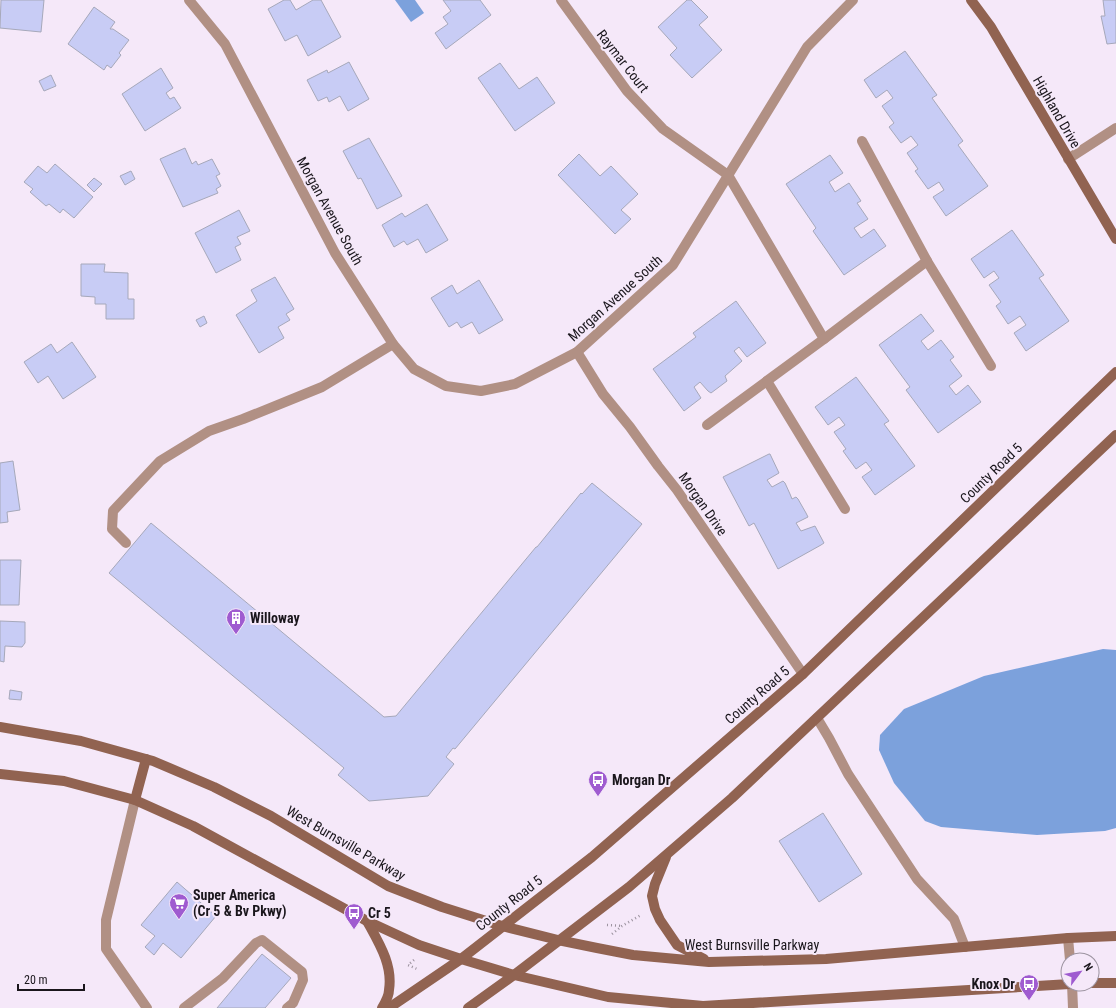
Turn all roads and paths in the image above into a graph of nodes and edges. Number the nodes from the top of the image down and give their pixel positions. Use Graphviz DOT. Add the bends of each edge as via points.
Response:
graph roads {
  1 [pos="189,0"];
  2 [pos="561,0"];
  3 [pos="853,0"];
  4 [pos="971,0"];
  5 [pos="1116,128"];
  6 [pos="862,141"];
  7 [pos="1068,159"];
  8 [pos="728,175"];
  9 [pos="1116,239"];
  10 [pos="927,261"];
  11 [pos="824,339"];
  12 [pos="393,344"];
  13 [pos="577,352"];
  14 [pos="991,366"];
  15 [pos="1116,372"];
  16 [pos="767,381"];
  17 [pos="707,425"];
  18 [pos="1116,435"];
  19 [pos="845,509"];
  20 [pos="126,543"];
  21 [pos="803,674"];
  22 [pos="817,718"];
  23 [pos="0,727"];
  24 [pos="146,759"];
  25 [pos="0,774"];
  26 [pos="135,800"];
  27 [pos="668,853"];
  28 [pos="643,914"];
  29 [pos="367,922"];
  30 [pos="606,925"];
  31 [pos="502,926"];
  32 [pos="622,926"];
  33 [pos="610,936"];
  34 [pos="1116,936"];
  35 [pos="1068,938"];
  36 [pos="558,940"];
  37 [pos="965,947"];
  38 [pos="1069,952"];
  39 [pos="416,959"];
  40 [pos="461,959"];
  41 [pos="709,962"];
  42 [pos="419,969"];
  43 [pos="514,975"];
  44 [pos="1100,983"];
  45 [pos="1116,983"];
  46 [pos="1060,985"];
  47 [pos="1072,992"];
  48 [pos="146,1008"];
  49 [pos="184,1008"];
  50 [pos="286,1008"];
  51 [pos="382,1008"];
  52 [pos="389,1008"];
  53 [pos="468,1008"];
  54 [pos="1073,1008"];
  1 -- 12 [label="street, Morgan Avenue South" via="226,44 335,253"];
  2 -- 8 [label="street, Raymar Court" via="626,92 664,129"];
  3 -- 8 [label="street, Morgan Avenue South" via="807,47"];
  4 -- 7 [label="street, Highland Drive" via="991,28"];
  5 -- 7 [label="street"];
  6 -- 10 [label="street"];
  7 -- 9 [label="street, Highland Drive"];
  8 -- 11 [label="street"];
  8 -- 13 [label="street, Morgan Avenue South" via="673,265"];
  10 -- 11 [label="street"];
  10 -- 14 [label="street"];
  11 -- 16 [label="street"];
  12 -- 13 [label="street, Morgan Avenue South" via="414,369 446,386 481,391 515,384"];
  12 -- 20 [label="street" via="322,387 209,431 160,461 113,511 112,529"];
  13 -- 21 [label="street, Morgan Drive" via="603,394 677,490"];
  15 -- 21 [label="street, County Road 5"];
  16 -- 17 [label="street"];
  16 -- 19 [label="street"];
  18 -- 22 [label="street"];
  21 -- 31 [label="street, County Road 5" via="592,857"];
  22 -- 27 [label="street" via="732,798"];
  22 -- 37 [label="street" via="848,774 917,878 954,919"];
  23 -- 24 [label="street, West Burnsville Parkway" via="81,741"];
  24 -- 26 [label="street"];
  24 -- 31 [label="street, West Burnsville Parkway" via="214,786 253,806 388,886"];
  25 -- 26 [label="street" via="64,781"];
  26 -- 29 [label="street" via="192,826"];
  26 -- 48 [label="street" via="106,920 106,949"];
  27 -- 36 [label="street" via="629,887"];
  27 -- 41 [label="street" via="652,896 655,909 677,945"];
  28 -- 32 [label="path"];
  29 -- 40 [label="street" via="419,945"];
  29 -- 51 [label="street" via="383,948 389,970 389,991"];
  30 -- 32 [label="path"];
  31 -- 36 [label="street, West Burnsville Parkway"];
  31 -- 40 [label="street, County Road 5"];
  32 -- 33 [label="path"];
  34 -- 35 [label="street, West Burnsville Parkway"];
  35 -- 37 [label="street, West Burnsville Parkway"];
  35 -- 38 [label="street"];
  36 -- 41 [label="street, West Burnsville Parkway" via="633,955"];
  36 -- 43 [label="street"];
  37 -- 41 [label="street, West Burnsville Parkway" via="826,959"];
  39 -- 42 [label="path" via="408,965"];
  40 -- 43 [label="street"];
  40 -- 52 [label="street, County Road 5"];
  43 -- 46 [label="street" via="608,997 703,1006"];
  43 -- 53 [label="street"];
  44 -- 45 [label="street"];
  47 -- 54 [label="street"];
  49 -- 50 [label="street" via="223,978 256,943 262,940 302,972 303,980 293,1003"];
}
